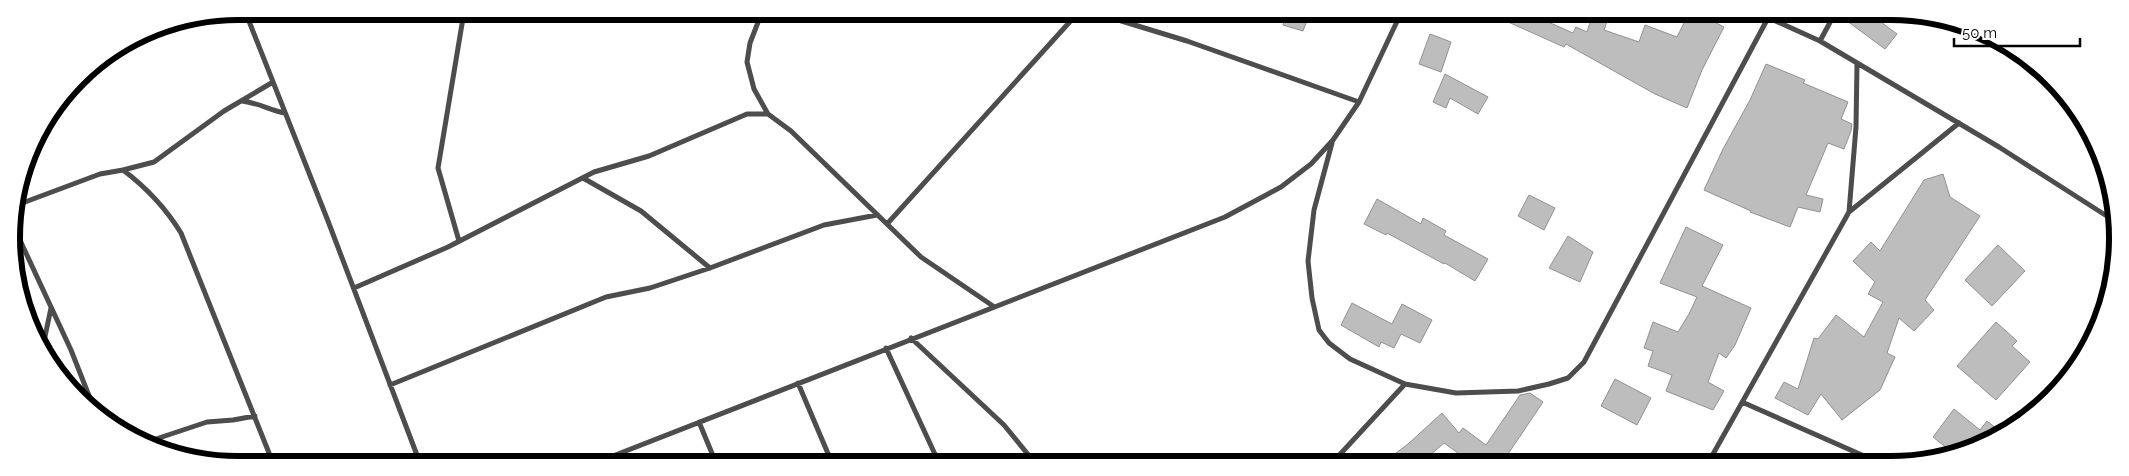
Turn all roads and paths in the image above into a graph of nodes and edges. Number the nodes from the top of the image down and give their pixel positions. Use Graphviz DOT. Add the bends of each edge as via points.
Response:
graph roads {
  1 [pos="249,20"];
  2 [pos="463,20"];
  3 [pos="759,20"];
  4 [pos="1071,20"];
  5 [pos="1118,20"];
  6 [pos="1398,20"];
  7 [pos="1767,20"];
  8 [pos="1772,20"];
  9 [pos="1831,20"];
  10 [pos="1820,42"];
  11 [pos="1857,64"];
  12 [pos="273,82"];
  13 [pos="241,101"];
  14 [pos="1360,102"];
  15 [pos="286,113"];
  16 [pos="768,114"];
  17 [pos="1959,123"];
  18 [pos="1333,140"];
  19 [pos="122,170"];
  20 [pos="583,178"];
  21 [pos="23,202"];
  22 [pos="1849,212"];
  23 [pos="877,215"];
  24 [pos="2108,217"];
  25 [pos="886,224"];
  26 [pos="20,240"];
  27 [pos="459,241"];
  28 [pos="710,268"];
  29 [pos="354,288"];
  30 [pos="993,306"];
  31 [pos="52,308"];
  32 [pos="911,338"];
  33 [pos="45,339"];
  34 [pos="886,348"];
  35 [pos="798,383"];
  36 [pos="1405,384"];
  37 [pos="390,385"];
  38 [pos="88,396"];
  39 [pos="1742,402"];
  40 [pos="255,416"];
  41 [pos="699,422"];
  42 [pos="155,439"];
  43 [pos="270,456"];
  44 [pos="417,456"];
  45 [pos="612,456"];
  46 [pos="713,456"];
  47 [pos="829,456"];
  48 [pos="936,456"];
  49 [pos="1029,456"];
  50 [pos="1338,456"];
  51 [pos="1712,456"];
  52 [pos="1864,456"];
  1 -- 12 [label="street"];
  2 -- 27 [label="street" via="438,168"];
  3 -- 16 [label="street" via="747,62 754,89"];
  4 -- 25 [label="street"];
  5 -- 14 [label="street"];
  6 -- 14 [label="street"];
  7 -- 36 [label="street" via="1584,362 1568,378 1518,391 1456,393"];
  8 -- 10 [label="street"];
  9 -- 10 [label="street"];
  10 -- 11 [label="street"];
  11 -- 17 [label="street"];
  11 -- 22 [label="street"];
  12 -- 13 [label="street"];
  12 -- 15 [label="street"];
  13 -- 15 [label="street"];
  13 -- 19 [label="street" via="154,162"];
  14 -- 18 [label="street"];
  15 -- 29 [label="street"];
  16 -- 20 [label="street" via="747,114 648,156"];
  16 -- 23 [label="street" via="791,131"];
  17 -- 22 [label="street"];
  17 -- 24 [label="street"];
  18 -- 30 [label="street" via="1311,164 1282,187 1225,216"];
  18 -- 36 [label="street" via="1314,210 1308,261 1320,330 1329,343 1350,359"];
  19 -- 21 [label="street" via="100,174"];
  19 -- 40 [label="street" via="144,186 168,212 181,233"];
  20 -- 27 [label="street"];
  20 -- 28 [label="street" via="640,211"];
  22 -- 39 [label="street"];
  23 -- 25 [label="street"];
  23 -- 28 [label="street" via="824,225"];
  25 -- 30 [label="street" via="921,257"];
  26 -- 31 [label="street"];
  27 -- 29 [label="street"];
  28 -- 37 [label="street" via="650,288 606,298"];
  29 -- 37 [label="street"];
  30 -- 32 [label="street"];
  31 -- 33 [label="street"];
  31 -- 38 [label="street"];
  32 -- 34 [label="street"];
  32 -- 49 [label="street" via="1004,425"];
  34 -- 35 [label="street"];
  34 -- 48 [label="street"];
  35 -- 41 [label="street"];
  35 -- 47 [label="street"];
  36 -- 50 [label="street"];
  37 -- 44 [label="street"];
  39 -- 51 [label="street"];
  39 -- 52 [label="street"];
  40 -- 42 [label="street" via="207,422"];
  40 -- 43 [label="street"];
  41 -- 45 [label="street"];
  41 -- 46 [label="street"];
}
